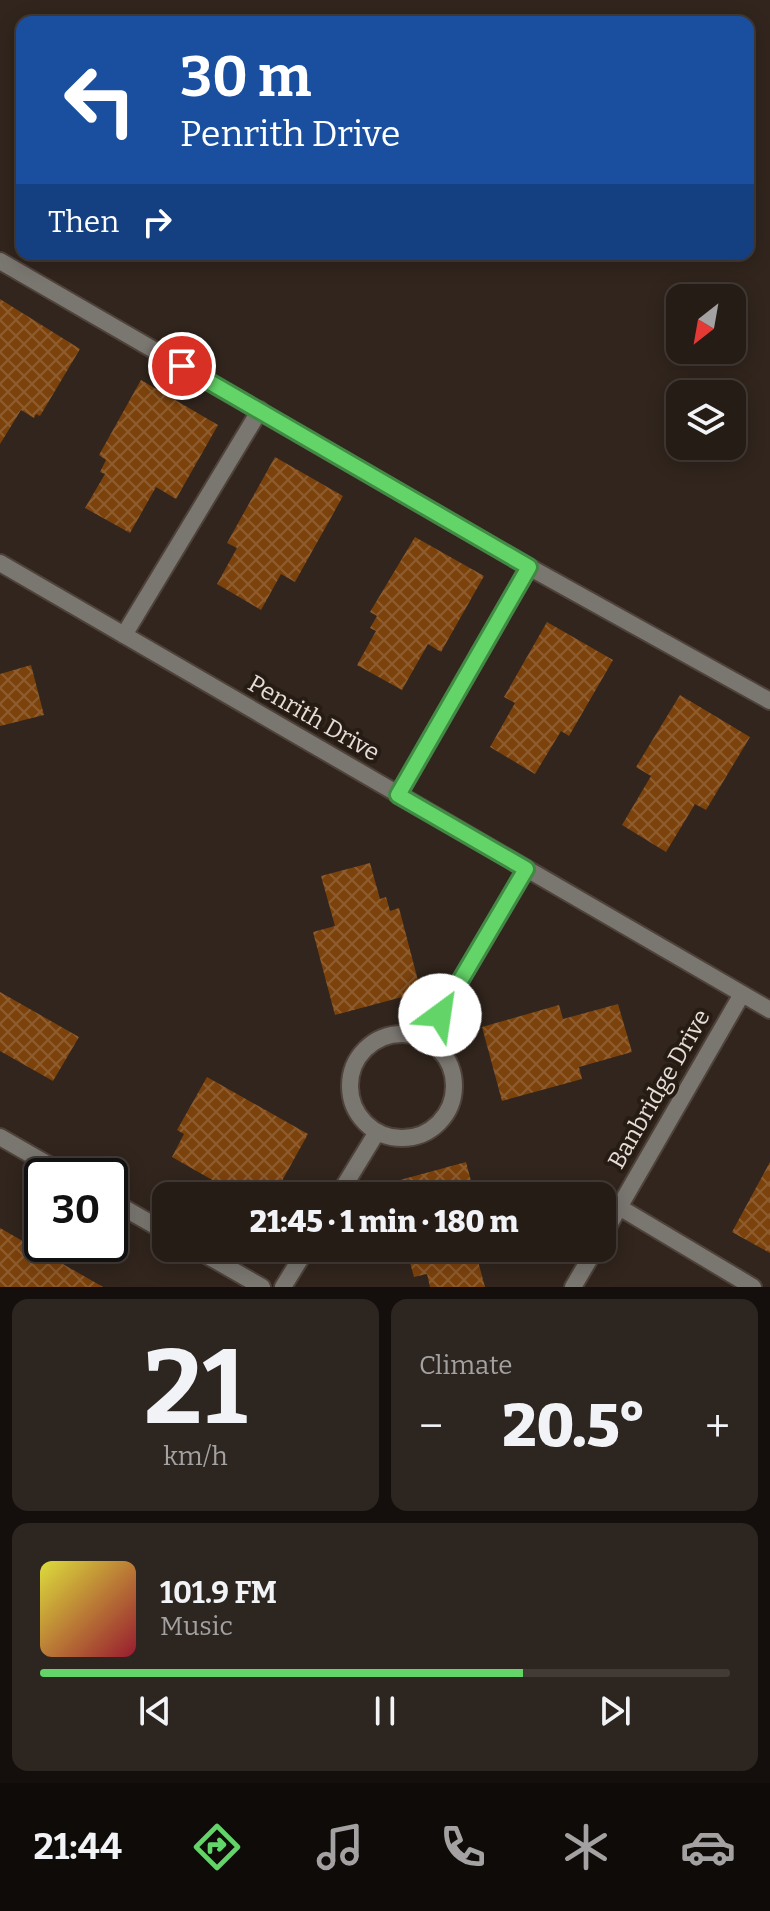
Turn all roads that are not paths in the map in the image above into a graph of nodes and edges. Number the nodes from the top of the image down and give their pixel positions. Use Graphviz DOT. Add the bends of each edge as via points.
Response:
graph roads {
  1 [pos="0,261"];
  2 [pos="260,410"];
  3 [pos="0,563"];
  4 [pos="529,567"];
  5 [pos="124,635"];
  6 [pos="770,701"];
  7 [pos="398,795"];
  8 [pos="526,869"];
  9 [pos="742,994"];
  10 [pos="770,1010"];
  11 [pos="426,1039"];
  12 [pos="377,1132"];
  13 [pos="0,1137"];
  14 [pos="37,1158"];
  15 [pos="347,1182"];
  16 [pos="619,1207"];
  17 [pos="128,1210"];
  18 [pos="616,1212"];
  19 [pos="152,1224"];
  20 [pos="218,1262"];
  21 [pos="298,1262"];
  22 [pos="588,1262"];
  23 [pos="262,1287"];
  24 [pos="283,1287"];
  25 [pos="573,1287"];
  26 [pos="753,1287"];
  1 -- 2 [label="street"];
  2 -- 4 [label="street"];
  2 -- 5 [label="street"];
  3 -- 5 [label="street, Penrith Drive"];
  4 -- 6 [label="street"];
  4 -- 7 [label="street"];
  5 -- 7 [label="street, Penrith Drive"];
  7 -- 8 [label="street, Penrith Drive"];
  8 -- 9 [label="street, Penrith Drive"];
  8 -- 11 [label="street"];
  9 -- 10 [label="street, Penrith Drive"];
  9 -- 16 [label="street, Banbridge Drive"];
  11 -- 12 [label="street" via="390,1035 360,1054 349,1088 362,1121"];
  11 -- 12 [label="street" via="452,1071 449,1111 439,1125 409,1139"];
  12 -- 15 [label="street"];
  13 -- 14 [label="street"];
  16 -- 18 [label="street, Banbridge Drive"];
  16 -- 26 [label="street, Banbridge Drive"];
  17 -- 19 [label="street"];
  20 -- 23 [label="street"];
  21 -- 24 [label="street"];
  22 -- 25 [label="street"];
}
